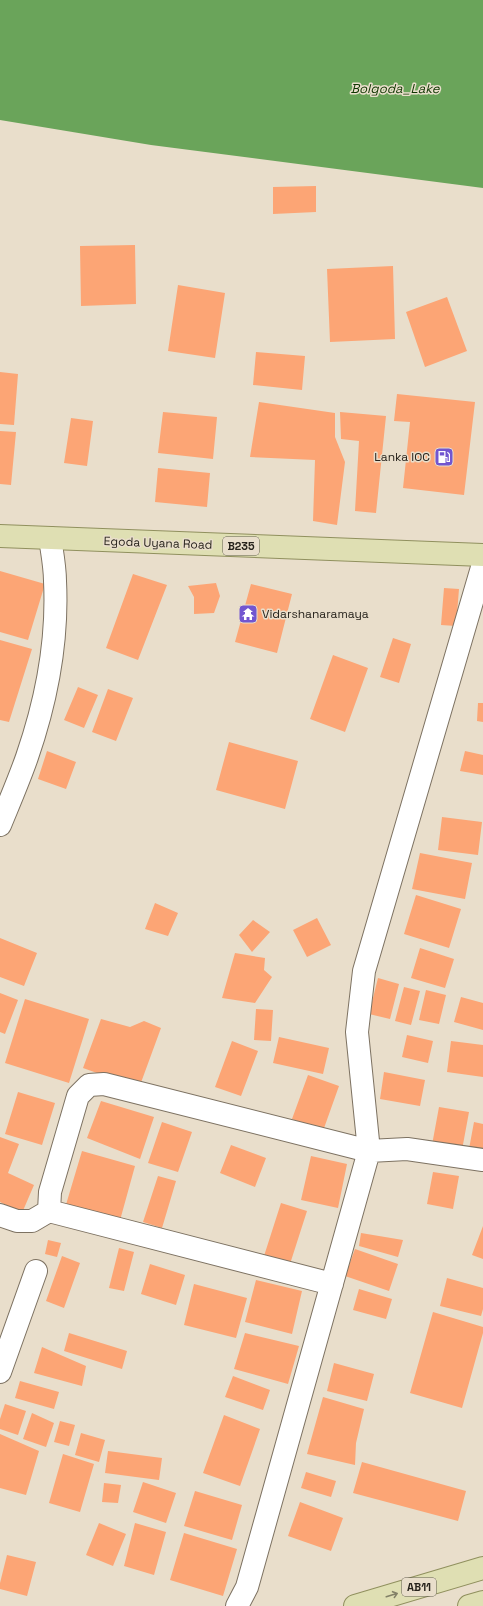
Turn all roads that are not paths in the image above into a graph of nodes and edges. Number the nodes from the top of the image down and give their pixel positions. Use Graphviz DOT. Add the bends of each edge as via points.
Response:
graph roads {
  1 [pos="0,536"];
  2 [pos="50,538"];
  3 [pos="483,555"];
  4 [pos="483,564"];
  5 [pos="0,825"];
  6 [pos="369,1151"];
  7 [pos="483,1160"];
  8 [pos="49,1211"];
  9 [pos="0,1215"];
  10 [pos="36,1271"];
  11 [pos="332,1284"];
  12 [pos="0,1372"];
  13 [pos="483,1568"];
  14 [pos="483,1602"];
  15 [pos="237,1606"];
  16 [pos="355,1606"];
  17 [pos="469,1606"];
  1 -- 2 [label="main road, Egoda Uyana Road / B235"];
  2 -- 3 [label="main road, Egoda Uyana Road / B235"];
  2 -- 5 [label="street" via="56,580 48,674 27,757"];
  4 -- 6 [label="street" via="364,971 357,1032"];
  6 -- 7 [label="street" via="407,1149"];
  6 -- 8 [label="street" via="104,1084 89,1085 78,1096 50,1192"];
  6 -- 11 [label="street"];
  8 -- 9 [label="street" via="32,1221 17,1221"];
  8 -- 11 [label="street"];
  10 -- 12 [label="street"];
  11 -- 15 [label="street" via="247,1587"];
  16 -- 13 [label="main road, AB11, one-way"];
  14 -- 17 [label="main road"];
}
